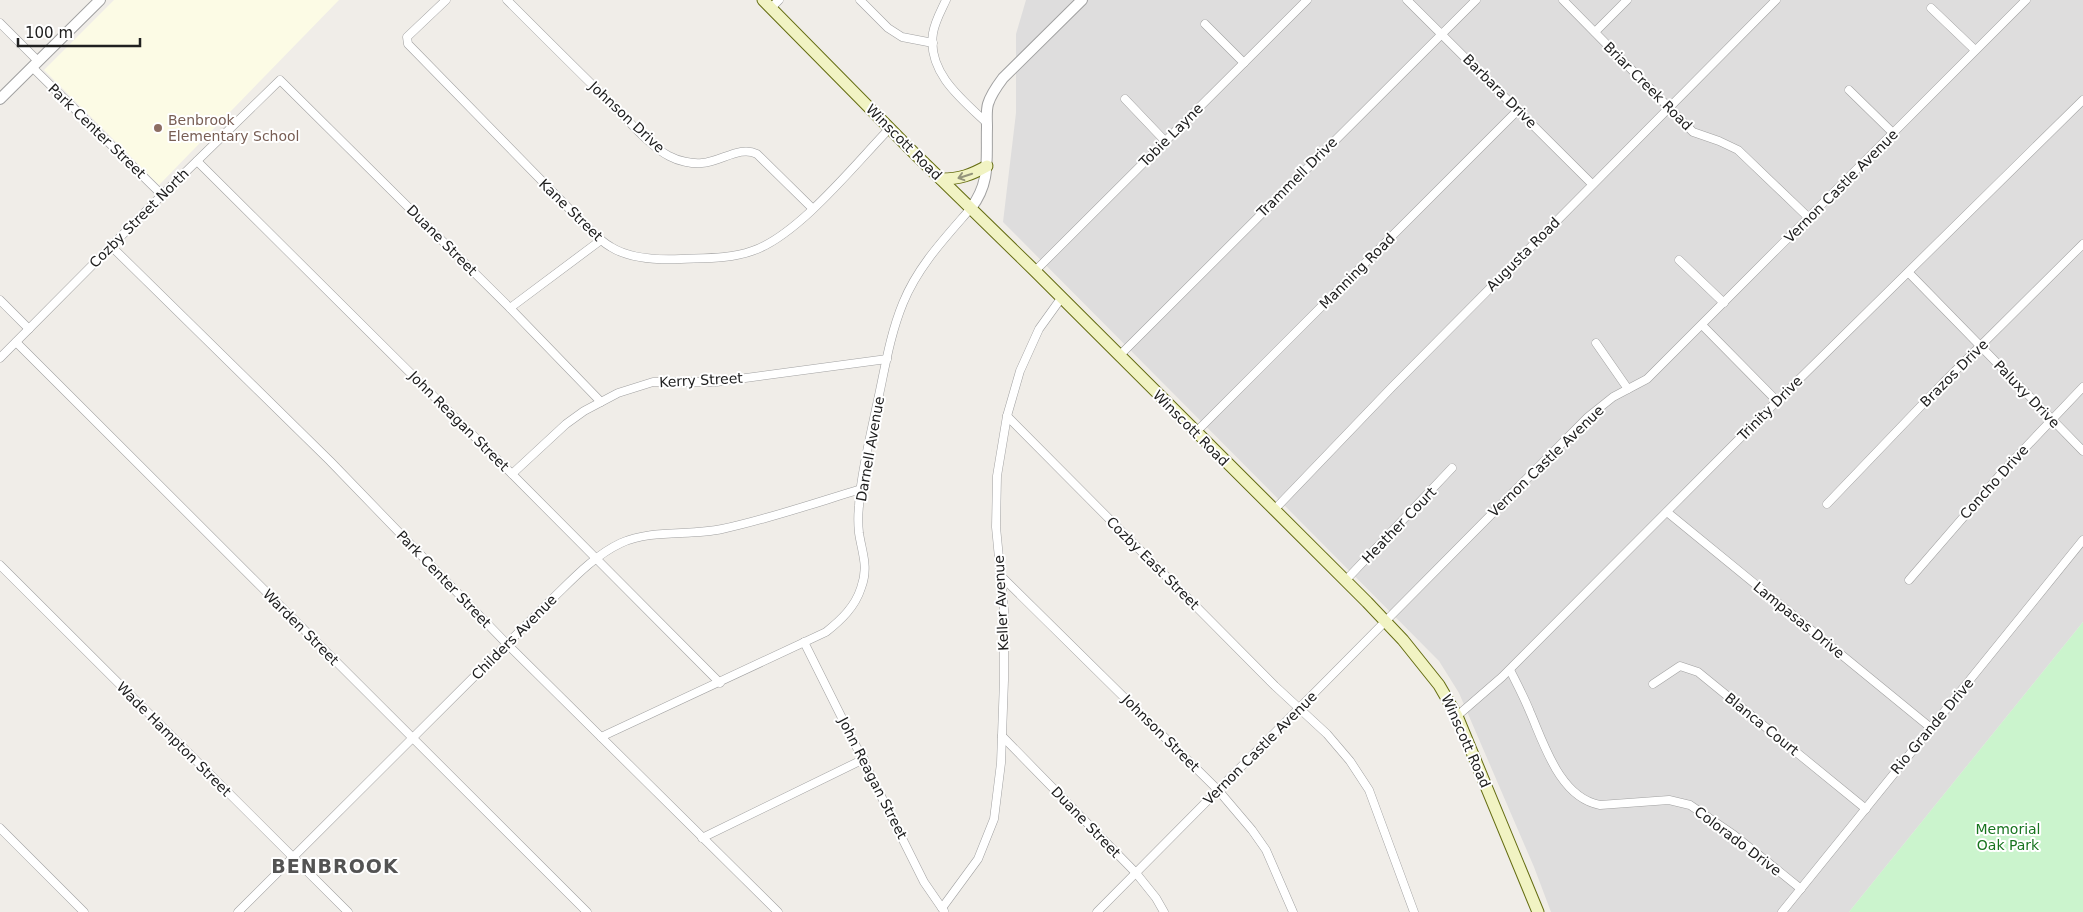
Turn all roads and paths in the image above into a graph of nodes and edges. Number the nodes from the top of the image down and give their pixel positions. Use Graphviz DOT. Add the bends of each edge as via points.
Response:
graph roads {
  1 [pos="100,0"];
  2 [pos="446,0"];
  3 [pos="507,0"];
  4 [pos="860,0"];
  5 [pos="946,0"];
  6 [pos="1082,0"];
  7 [pos="1307,0"];
  8 [pos="1406,0"];
  9 [pos="1476,0"];
  10 [pos="1563,0"];
  11 [pos="1627,0"];
  12 [pos="1776,0"];
  13 [pos="2026,0"];
  14 [pos="771,3"];
  15 [pos="1931,8"];
  16 [pos="0,23"];
  17 [pos="1205,24"];
  18 [pos="1595,32"];
  19 [pos="1442,33"];
  20 [pos="933,44"];
  21 [pos="1975,50"];
  22 [pos="1244,63"];
  23 [pos="35,64"];
  24 [pos="280,80"];
  25 [pos="1849,90"];
  26 [pos="0,98"];
  27 [pos="1125,99"];
  28 [pos="2083,100"];
  29 [pos="1668,108"];
  30 [pos="1518,110"];
  31 [pos="987,123"];
  32 [pos="890,128"];
  33 [pos="1893,133"];
  34 [pos="1166,141"];
  35 [pos="197,161"];
  36 [pos="987,166"];
  37 [pos="941,179"];
  38 [pos="1592,184"];
  39 [pos="162,195"];
  40 [pos="812,208"];
  41 [pos="971,208"];
  42 [pos="1809,218"];
  43 [pos="601,240"];
  44 [pos="2083,244"];
  45 [pos="111,246"];
  46 [pos="1678,260"];
  47 [pos="1035,270"];
  48 [pos="1909,272"];
  49 [pos="1062,297"];
  50 [pos="0,300"];
  51 [pos="1724,304"];
  52 [pos="510,308"];
  53 [pos="1702,325"];
  54 [pos="29,329"];
  55 [pos="16,342"];
  56 [pos="1596,343"];
  57 [pos="1980,346"];
  58 [pos="1120,355"];
  59 [pos="0,358"];
  60 [pos="887,359"];
  61 [pos="2083,388"];
  62 [pos="1628,389"];
  63 [pos="1777,401"];
  64 [pos="601,402"];
  65 [pos="1007,416"];
  66 [pos="2052,419"];
  67 [pos="1196,432"];
  68 [pos="2083,451"];
  69 [pos="1452,468"];
  70 [pos="512,474"];
  71 [pos="861,489"];
  72 [pos="1827,504"];
  73 [pos="1274,510"];
  74 [pos="1667,512"];
  75 [pos="2083,540"];
  76 [pos="596,558"];
  77 [pos="0,566"];
  78 [pos="1000,575"];
  79 [pos="1909,580"];
  80 [pos="1345,581"];
  81 [pos="1385,622"];
  82 [pos="804,642"];
  83 [pos="507,644"];
  84 [pos="1510,670"];
  85 [pos="720,683"];
  86 [pos="1653,684"];
  87 [pos="1300,708"];
  88 [pos="1457,716"];
  89 [pos="1931,728"];
  90 [pos="1002,736"];
  91 [pos="601,737"];
  92 [pos="412,738"];
  93 [pos="864,759"];
  94 [pos="1218,790"];
  95 [pos="1866,809"];
  96 [pos="0,828"];
  97 [pos="702,838"];
  98 [pos="293,857"];
  99 [pos="1136,873"];
  100 [pos="1801,889"];
  101 [pos="944,910"];
  102 [pos="84,912"];
  103 [pos="238,912"];
  104 [pos="348,912"];
  105 [pos="587,912"];
  106 [pos="778,912"];
  107 [pos="1096,912"];
  108 [pos="1164,912"];
  109 [pos="1293,912"];
  110 [pos="1414,912"];
  111 [pos="1538,912"];
  112 [pos="1782,912"];
  1 -- 23 [label="street"];
  2 -- 43 [label="street, Kane Street" via="407,37 406,42"];
  3 -- 40 [label="street, Johnson Drive" via="634,126 669,156 701,164 750,151 757,154"];
  4 -- 20 [label="street" via="888,28 902,37"];
  5 -- 20 [label="street" via="936,21"];
  6 -- 31 [label="street" via="1003,78 988,106"];
  7 -- 22 [label="street, Tobie Layne"];
  8 -- 19 [label="street, Barbara Drive"];
  9 -- 19 [label="street, Trammell Drive"];
  10 -- 18 [label="street, Briar Creek Road"];
  11 -- 18 [label="street"];
  12 -- 29 [label="street, Augusta Road"];
  13 -- 21 [label="street, Vernon Castle Avenue"];
  14 -- 32 [label="main road, Winscott Road"];
  15 -- 21 [label="street"];
  16 -- 23 [label="street, Park Center Street"];
  17 -- 22 [label="street"];
  18 -- 29 [label="street, Briar Creek Road"];
  19 -- 30 [label="street, Barbara Drive"];
  19 -- 58 [label="street, Trammell Drive"];
  20 -- 31 [label="street" via="946,82"];
  21 -- 33 [label="street, Vernon Castle Avenue"];
  22 -- 34 [label="street, Tobie Layne"];
  23 -- 26 [label="street"];
  23 -- 39 [label="street, Park Center Street"];
  24 -- 35 [label="street, Cozby Street North"];
  24 -- 52 [label="street, Duane Street"];
  25 -- 33 [label="street"];
  27 -- 34 [label="street"];
  28 -- 48 [label="street, Trinity Drive"];
  29 -- 38 [label="street, Augusta Road"];
  29 -- 42 [label="street, Briar Creek Road" via="1693,132 1738,150"];
  30 -- 38 [label="street, Barbara Drive"];
  30 -- 67 [label="street, Manning Road"];
  31 -- 36 [label="street"];
  32 -- 37 [label="main road, Winscott Road"];
  32 -- 40 [label="street, Kane Street"];
  33 -- 42 [label="street, Vernon Castle Avenue"];
  34 -- 47 [label="street, Tobie Layne"];
  35 -- 39 [label="street, Cozby Street North"];
  35 -- 70 [label="street, John Reagan Street"];
  36 -- 37 [label="main road, one-way" via="959,179"];
  36 -- 41 [label="street" via="982,194"];
  37 -- 41 [label="main road, Winscott Road"];
  38 -- 73 [label="street, Augusta Road"];
  39 -- 45 [label="street, Cozby Street North"];
  40 -- 43 [label="street, Kane Street" via="771,242 740,254 648,258 620,252"];
  41 -- 47 [label="main road, Winscott Road"];
  41 -- 60 [label="street, Darnell Avenue" via="912,283 902,304"];
  42 -- 51 [label="street, Vernon Castle Avenue"];
  43 -- 52 [label="street"];
  44 -- 57 [label="street, Brazos Drive"];
  45 -- 54 [label="street, Cozby Street North"];
  45 -- 83 [label="street, Park Center Street" via="330,461"];
  46 -- 51 [label="street"];
  47 -- 49 [label="main road, Winscott Road"];
  48 -- 57 [label="street, Paluxy Drive"];
  48 -- 63 [label="street, Trinity Drive"];
  49 -- 58 [label="main road, Winscott Road"];
  49 -- 65 [label="street, Keller Avenue" via="1029,349"];
  50 -- 54 [label="street"];
  51 -- 53 [label="street, Vernon Castle Avenue"];
  52 -- 64 [label="street, Duane Street"];
  53 -- 62 [label="street, Vernon Castle Avenue" via="1647,379"];
  53 -- 63 [label="street"];
  54 -- 55 [label="street, Cozby Street North"];
  55 -- 59 [label="street, Cozby Street North"];
  55 -- 92 [label="street, Warden Street"];
  56 -- 62 [label="street"];
  57 -- 66 [label="street, Paluxy Drive"];
  57 -- 72 [label="street, Brazos Drive"];
  58 -- 67 [label="main road, Winscott Road"];
  60 -- 64 [label="street, Kerry Street" via="716,382 653,382"];
  60 -- 71 [label="street, Darnell Avenue"];
  61 -- 66 [label="street, Concho Drive"];
  62 -- 81 [label="street, Vernon Castle Avenue" via="1588,417"];
  63 -- 74 [label="street, Trinity Drive"];
  64 -- 70 [label="street, Kerry Street" via="566,424"];
  65 -- 78 [label="street, Keller Avenue" via="997,476 996,527"];
  65 -- 87 [label="street, Cozby East Street"];
  66 -- 68 [label="street, Paluxy Drive"];
  66 -- 79 [label="street, Concho Drive"];
  67 -- 73 [label="main road, Winscott Road"];
  69 -- 80 [label="street, Heather Court"];
  70 -- 76 [label="street, John Reagan Street"];
  71 -- 76 [label="street, Childers Avenue" via="721,529 636,538 614,546"];
  71 -- 82 [label="street, Darnell Avenue" via="859,533 865,554 862,588 841,620 826,632"];
  73 -- 80 [label="main road, Winscott Road"];
  74 -- 84 [label="street, Trinity Drive"];
  74 -- 89 [label="street, Lampasas Drive"];
  75 -- 89 [label="street, Rio Grande Drive"];
  76 -- 83 [label="street, Childers Avenue"];
  76 -- 85 [label="street, John Reagan Street"];
  77 -- 98 [label="street, Wade Hampton Street"];
  78 -- 90 [label="street, Keller Avenue" via="1004,610"];
  78 -- 94 [label="street, Johnson Street"];
  80 -- 81 [label="main road, Winscott Road"];
  81 -- 87 [label="street, Vernon Castle Avenue"];
  81 -- 88 [label="main road, Winscott Road" via="1439,684"];
  82 -- 85 [label="street, Darnell Avenue"];
  82 -- 93 [label="street, John Reagan Street"];
  83 -- 91 [label="street, Park Center Street"];
  83 -- 92 [label="street, Childers Avenue"];
  84 -- 88 [label="street, Trinity Drive"];
  84 -- 100 [label="street, Colorado Drive" via="1551,761 1580,796 1600,805 1669,800 1690,806 1734,835"];
  85 -- 91 [label="street, Darnell Avenue"];
  86 -- 95 [label="street, Blanca Court" via="1680,666 1698,672"];
  87 -- 94 [label="street, Vernon Castle Avenue"];
  87 -- 110 [label="street, Cozby East Street" via="1327,734 1369,790"];
  88 -- 111 [label="main road, Winscott Road"];
  89 -- 95 [label="street, Rio Grande Drive"];
  90 -- 99 [label="street, Duane Street"];
  90 -- 101 [label="street, Keller Avenue" via="998,797 989,833 975,864"];
  91 -- 97 [label="street, Park Center Street"];
  92 -- 98 [label="street, Childers Avenue"];
  92 -- 105 [label="street, Warden Street"];
  93 -- 97 [label="street"];
  93 -- 101 [label="street, John Reagan Street" via="924,882"];
  94 -- 99 [label="street, Vernon Castle Avenue"];
  94 -- 109 [label="street, Johnson Street" via="1266,850"];
  95 -- 100 [label="street, Rio Grande Drive"];
  96 -- 102 [label="street"];
  97 -- 106 [label="street, Park Center Street"];
  98 -- 103 [label="street, Childers Avenue"];
  98 -- 104 [label="street, Wade Hampton Street"];
  99 -- 107 [label="street, Vernon Castle Avenue"];
  99 -- 108 [label="street, Duane Street"];
  100 -- 112 [label="street, Rio Grande Drive"];
}
